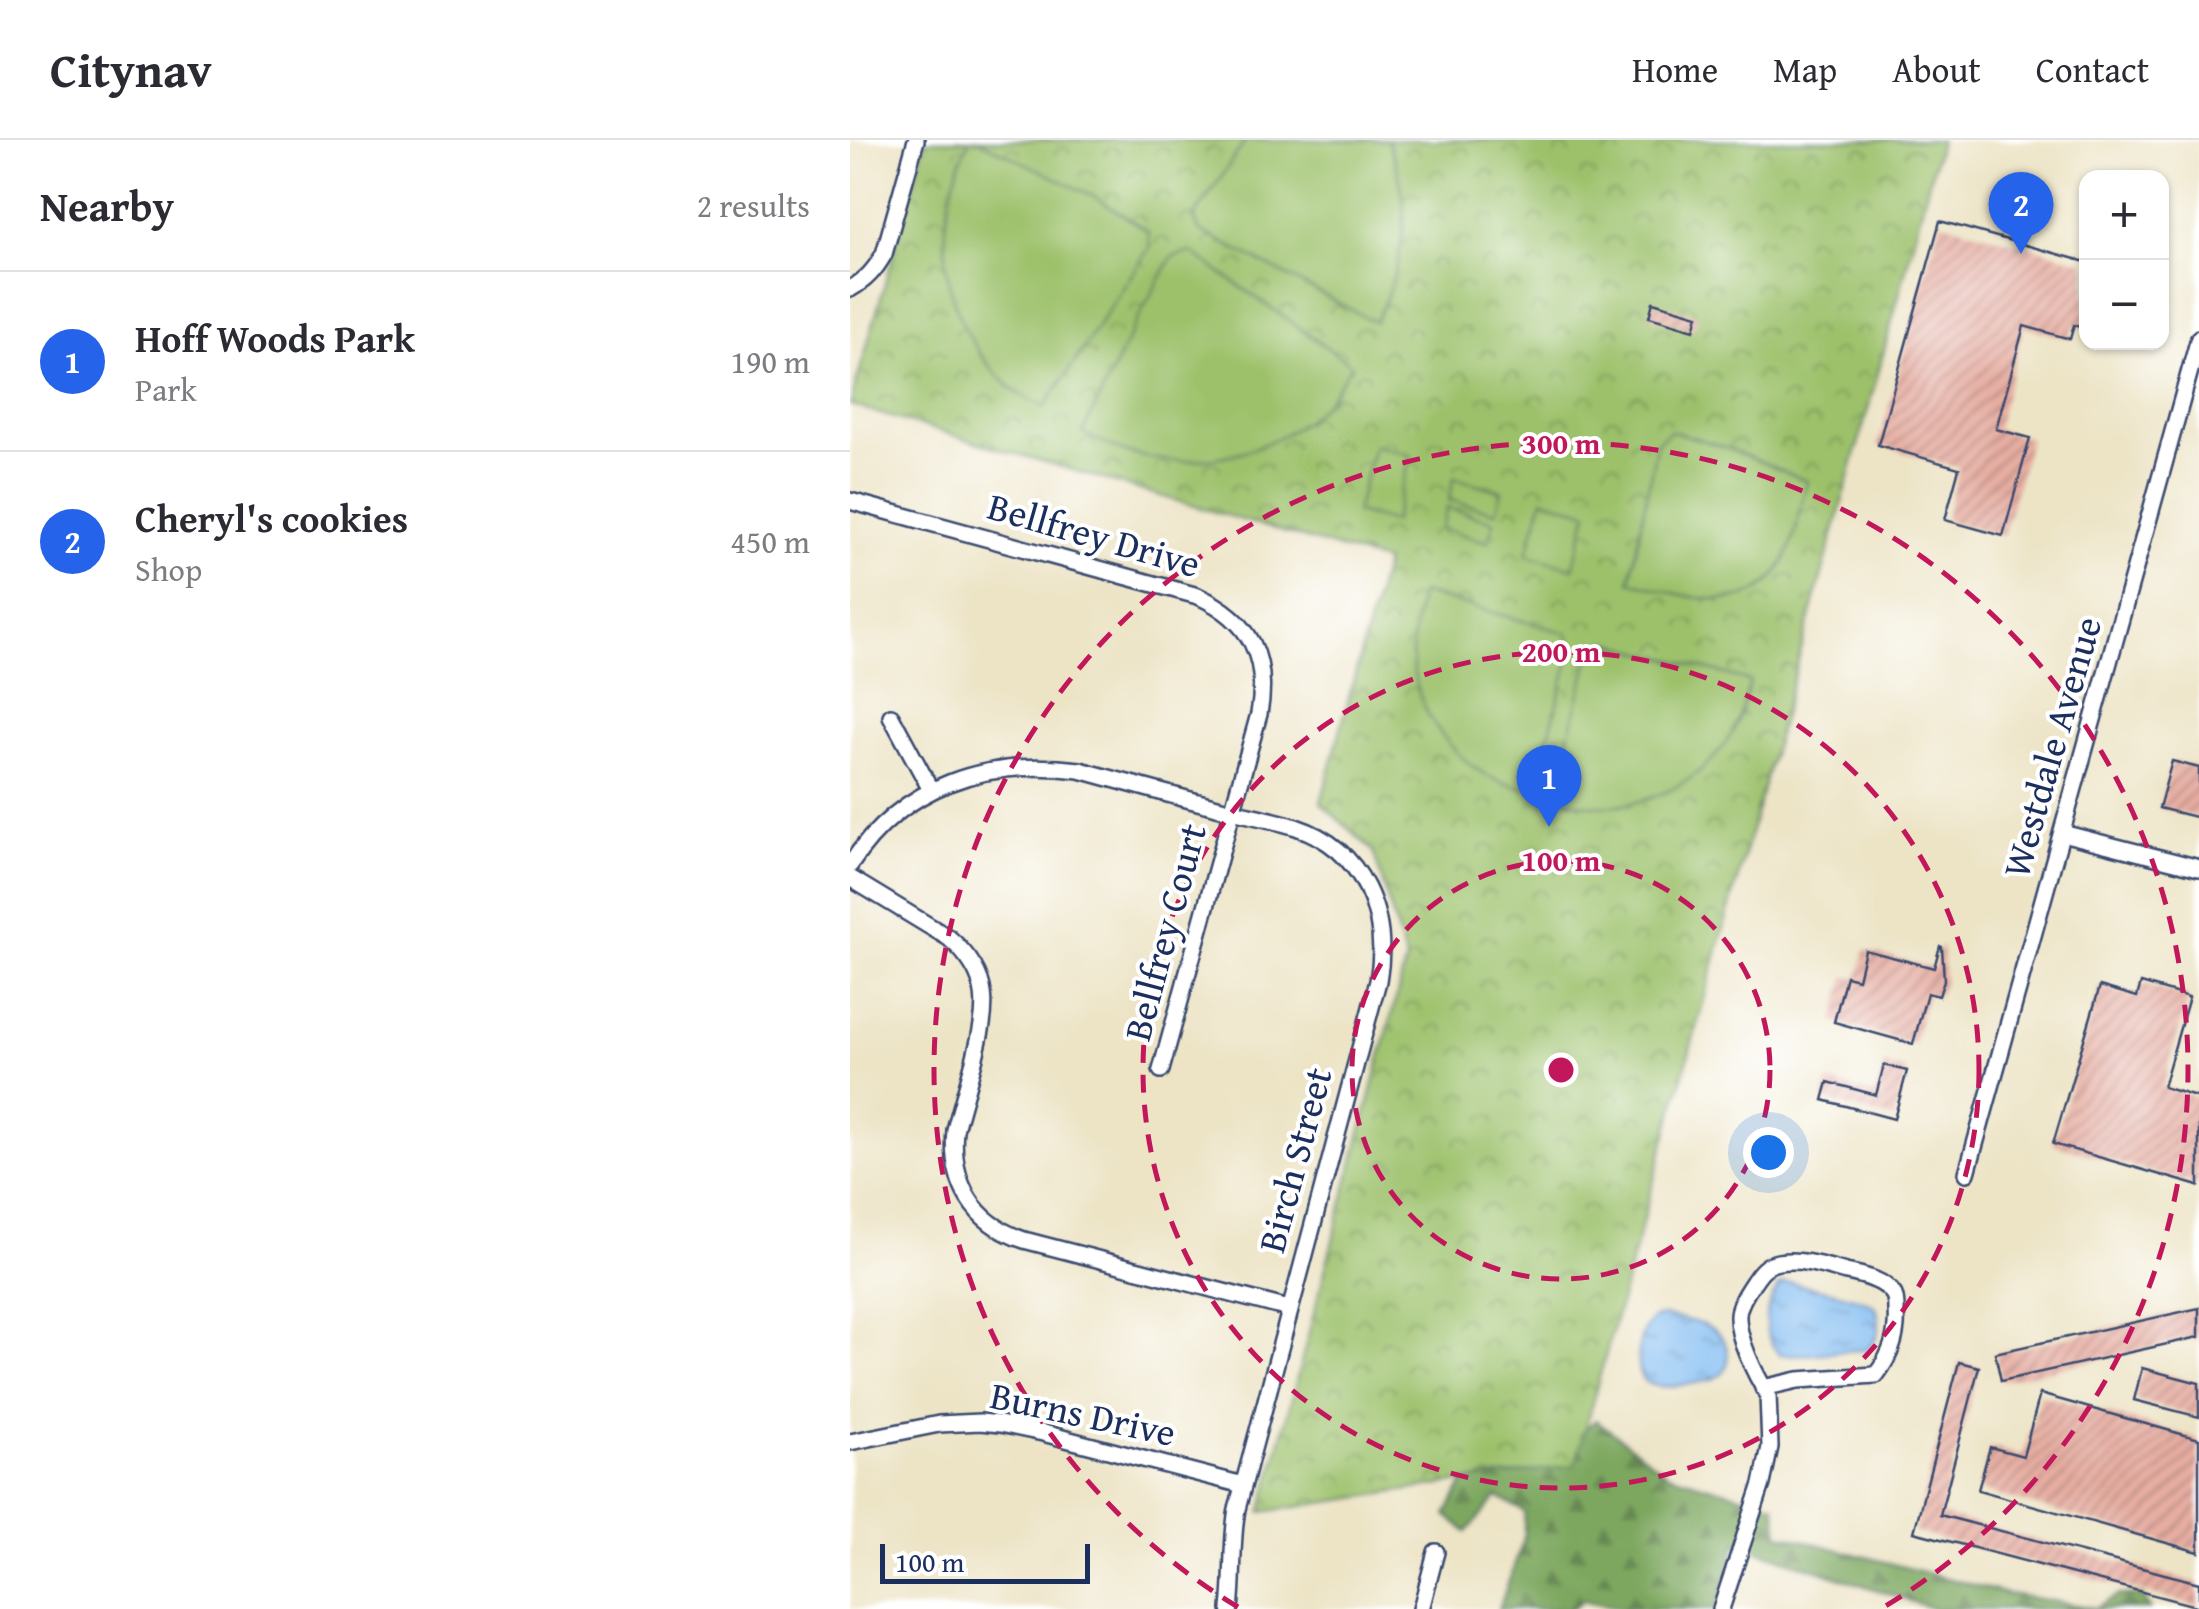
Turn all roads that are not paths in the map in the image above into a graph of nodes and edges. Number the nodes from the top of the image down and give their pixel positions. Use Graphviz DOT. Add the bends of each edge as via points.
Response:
graph roads {
  1 [pos="916,140"];
  2 [pos="850,289"];
  3 [pos="2199,338"];
  4 [pos="850,501"];
  5 [pos="891,716"];
  6 [pos="931,790"];
  7 [pos="1232,811"];
  8 [pos="2062,833"];
  9 [pos="850,865"];
  10 [pos="2199,868"];
  11 [pos="850,878"];
  12 [pos="1161,1070"];
  13 [pos="1966,1174"];
  14 [pos="1288,1309"];
  15 [pos="1763,1388"];
  16 [pos="850,1442"];
  17 [pos="1243,1485"];
  18 [pos="1436,1552"];
  19 [pos="1230,1609"];
  20 [pos="1421,1609"];
  21 [pos="1721,1609"];
  1 -- 2 [label="street" via="884,254"];
  3 -- 8 [label="street, Westdale Avenue"];
  4 -- 7 [label="street, Bellfrey Drive" via="1198,596 1222,609 1252,642 1264,688"];
  5 -- 6 [label="street"];
  6 -- 7 [label="street, Birch Street" via="998,769 1052,766"];
  6 -- 9 [label="street, Birch Street" via="892,816"];
  7 -- 12 [label="street, Bellfrey Court"];
  7 -- 14 [label="street, Birch Street" via="1296,827 1333,847 1363,880 1382,939 1378,981"];
  8 -- 10 [label="street"];
  8 -- 13 [label="street, Westdale Avenue"];
  11 -- 14 [label="street" via="950,938 981,979 984,1024 954,1146 964,1192 984,1218 1024,1240"];
  14 -- 17 [label="street, Birch Street"];
  15 -- 15 [label="street" via="1738,1314 1767,1266 1793,1261 1869,1277 1896,1298 1894,1342 1876,1375"];
  15 -- 21 [label="street" via="1770,1446"];
  16 -- 17 [label="street, Burns Drive" via="940,1424 1000,1424"];
  17 -- 19 [label="street, Birch Street"];
  18 -- 20 [label="street"];
}
